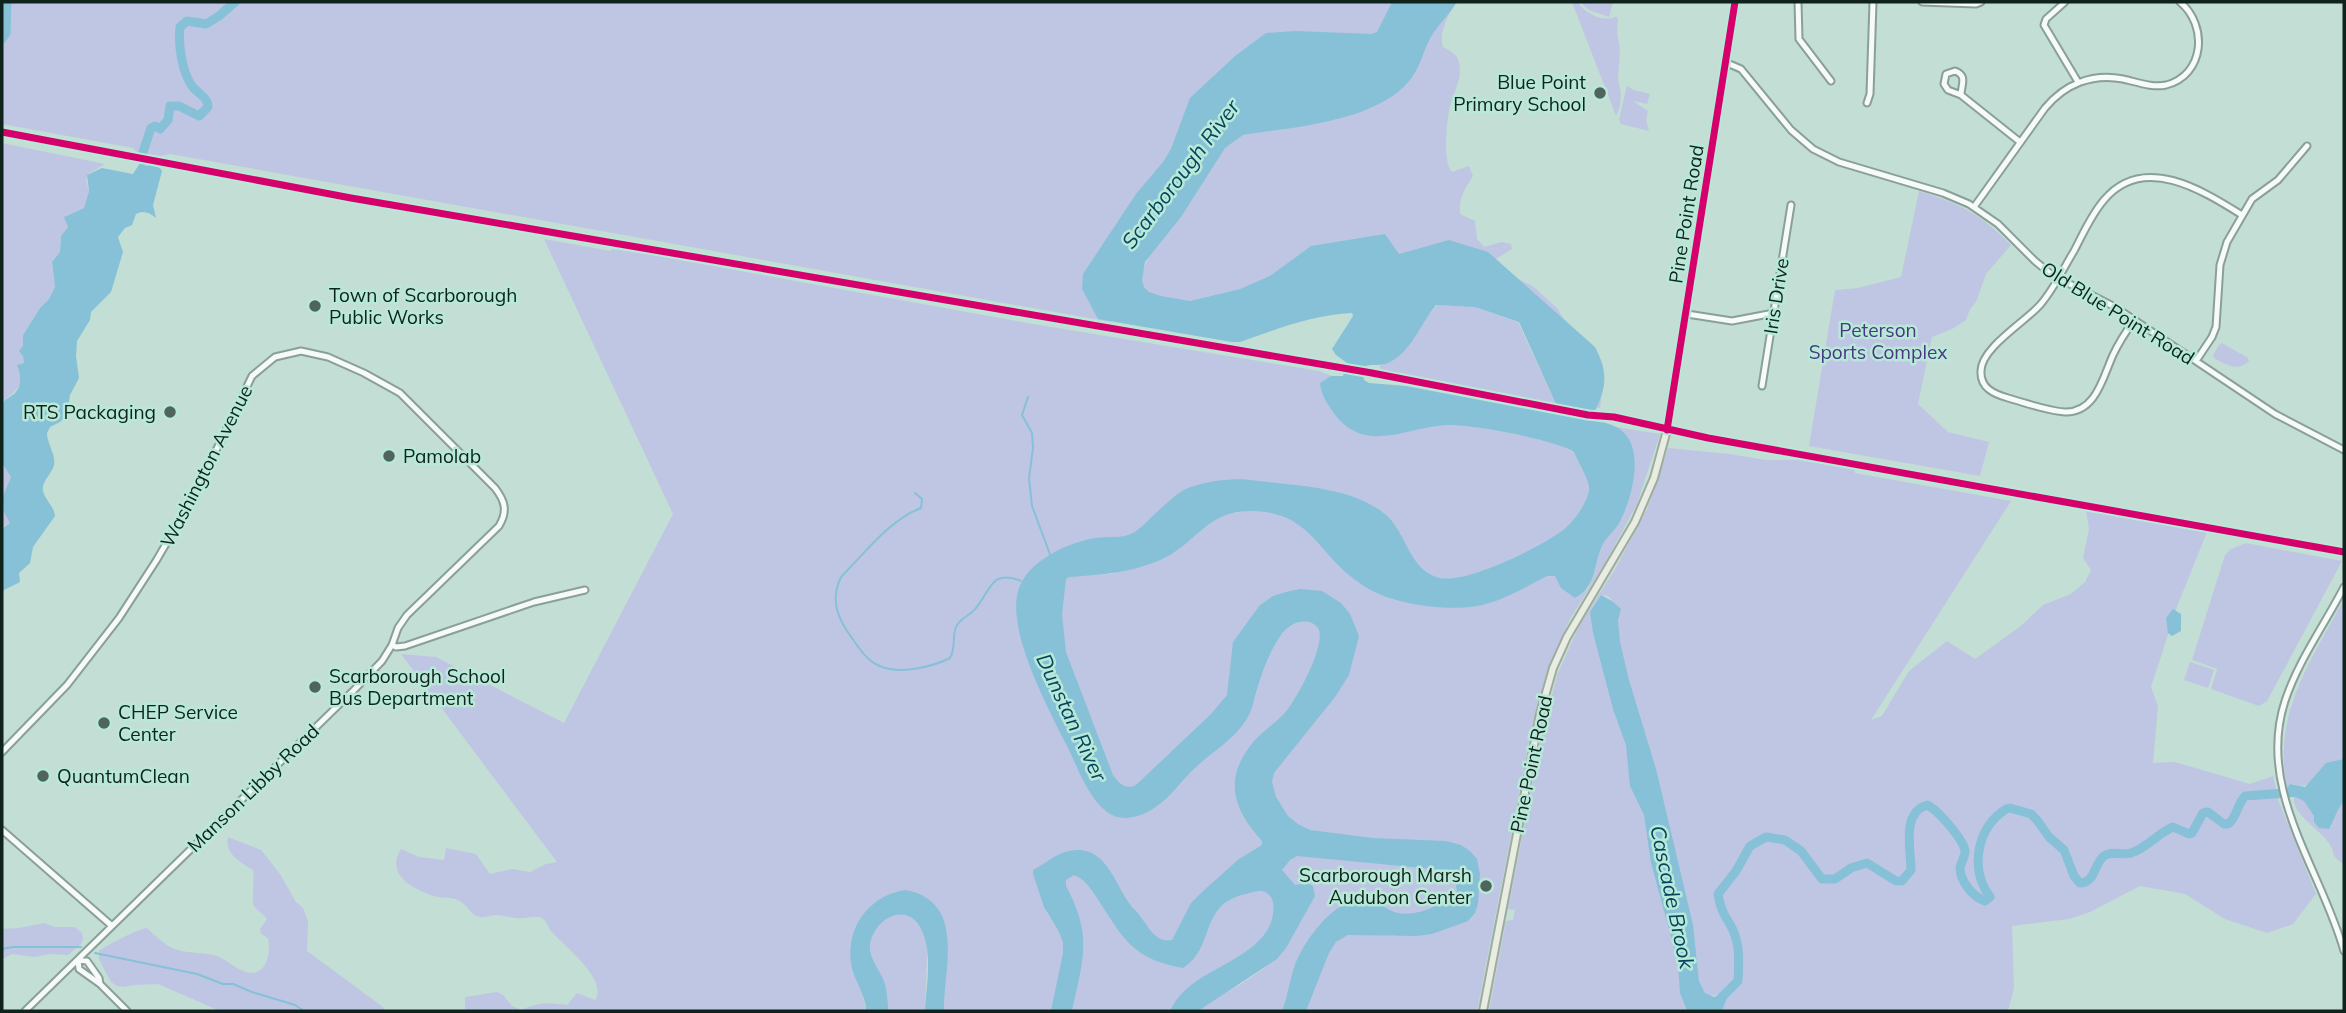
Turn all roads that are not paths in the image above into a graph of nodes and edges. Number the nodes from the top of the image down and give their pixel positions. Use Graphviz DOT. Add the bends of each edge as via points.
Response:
graph roads {
  1 [pos="1735,2"];
  2 [pos="1798,2"];
  3 [pos="1873,2"];
  4 [pos="1922,2"];
  5 [pos="1981,2"];
  6 [pos="2065,2"];
  7 [pos="2180,2"];
  8 [pos="1727,63"];
  9 [pos="1831,81"];
  10 [pos="2078,82"];
  11 [pos="1961,95"];
  12 [pos="1867,103"];
  13 [pos="2020,142"];
  14 [pos="2307,146"];
  15 [pos="1791,205"];
  16 [pos="1974,207"];
  17 [pos="2242,215"];
  18 [pos="2058,279"];
  19 [pos="1773,313"];
  20 [pos="1687,314"];
  21 [pos="2135,319"];
  22 [pos="2196,361"];
  23 [pos="1762,386"];
  24 [pos="2344,450"];
  25 [pos="2344,587"];
  26 [pos="585,590"];
  27 [pos="392,645"];
  28 [pos="2,751"];
  29 [pos="2,830"];
  30 [pos="112,926"];
  31 [pos="2344,951"];
  32 [pos="78,960"];
  33 [pos="100,984"];
  34 [pos="25,1011"];
  35 [pos="127,1011"];
  36 [pos="1483,1011"];
  1 -- 8 [label="main road, Pine Point Road"];
  2 -- 9 [label="street" via="1799,39"];
  3 -- 12 [label="street"];
  4 -- 5 [label="street"];
  6 -- 10 [label="street" via="2044,23"];
  7 -- 10 [label="street" via="2195,20 2199,37 2194,61 2182,76 2160,85 2108,77"];
  8 -- 16 [label="street, Old Blue Point Road" via="1741,69 1794,134 1818,152"];
  8 -- 20 [label="main road, Pine Point Road"];
  10 -- 13 [label="street" via="2049,103"];
  11 -- 11 [label="street" via="1963,77 1949,72 1944,86"];
  11 -- 13 [label="street"];
  13 -- 16 [label="street"];
  14 -- 17 [label="street" via="2278,180 2255,196"];
  15 -- 19 [label="street, Iris Drive"];
  16 -- 18 [label="street, Old Blue Point Road"];
  17 -- 18 [label="street" via="2175,180 2159,177 2130,182 2113,191 2097,209"];
  17 -- 22 [label="street" via="2221,260 2215,330"];
  18 -- 21 [label="street, Old Blue Point Road"];
  18 -- 21 [label="street" via="2041,303 1985,356 1982,382 1991,391 2056,411 2080,409 2097,393"];
  19 -- 20 [label="street" via="1732,321"];
  19 -- 23 [label="street, Iris Drive"];
  20 -- 36 [label="main road, Pine Point Road" via="1654,478 1635,522 1567,637 1549,681"];
  21 -- 22 [label="street, Old Blue Point Road"];
  22 -- 24 [label="street, Old Blue Point Road" via="2275,414"];
  25 -- 31 [label="street" via="2286,700 2278,748 2285,799"];
  26 -- 27 [label="street" via="534,602 399,648"];
  27 -- 28 [label="street, Washington Avenue" via="407,615 499,526 504,501 389,385 316,353 281,354 251,378 188,506 119,618 67,685"];
  27 -- 30 [label="street, Manson Libby Road" via="377,667"];
  29 -- 30 [label="street"];
  30 -- 32 [label="street, Manson Libby Road"];
  32 -- 33 [label="street" via="79,969"];
  32 -- 33 [label="street" via="87,961"];
  32 -- 34 [label="street, Manson Libby Road"];
  33 -- 35 [label="street"];
}
